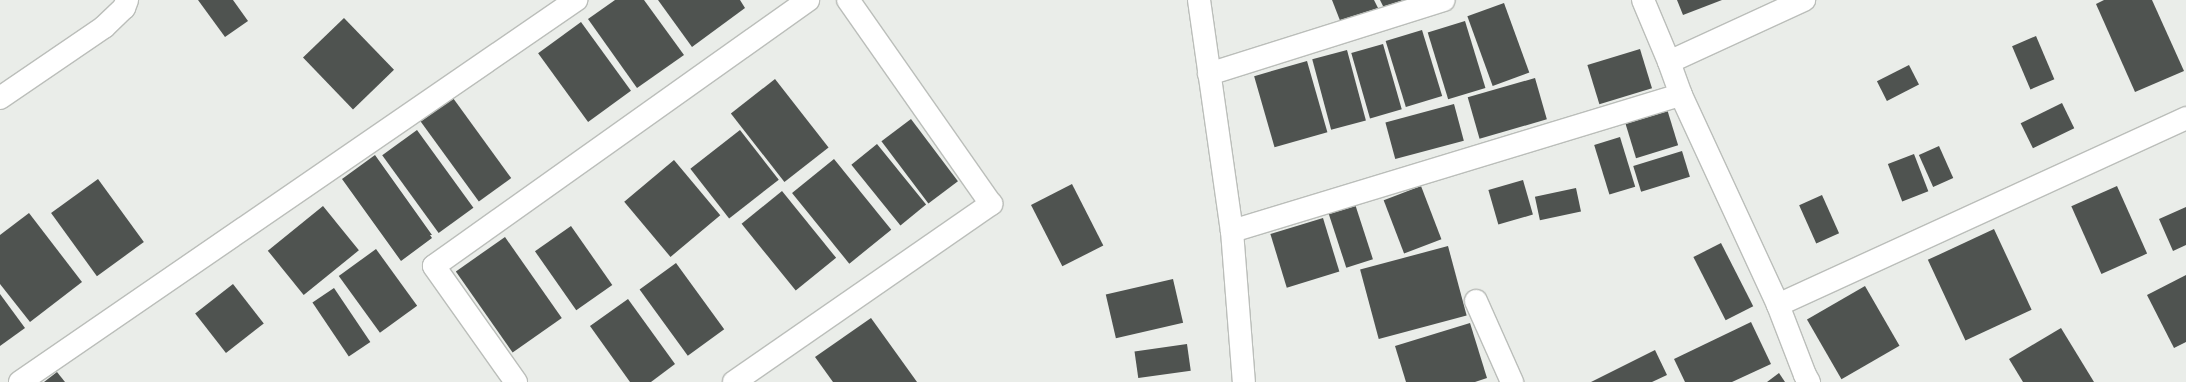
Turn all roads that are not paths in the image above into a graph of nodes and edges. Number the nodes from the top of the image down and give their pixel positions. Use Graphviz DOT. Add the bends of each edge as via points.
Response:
graph roads {
  1 [pos="127,0"];
  2 [pos="576,0"];
  3 [pos="808,0"];
  4 [pos="848,0"];
  5 [pos="1199,0"];
  6 [pos="1444,0"];
  7 [pos="1643,0"];
  8 [pos="1804,0"];
  9 [pos="1669,62"];
  10 [pos="1209,74"];
  11 [pos="1681,95"];
  12 [pos="0,98"];
  13 [pos="2186,118"];
  14 [pos="1232,231"];
  15 [pos="1476,301"];
  16 [pos="1778,305"];
  17 [pos="20,382"];
  18 [pos="516,382"];
  19 [pos="734,382"];
  20 [pos="1244,382"];
  21 [pos="1512,382"];
  22 [pos="1809,382"];
  1 -- 12 [label="street" via="124,8 104,27"];
  2 -- 17 [label="street"];
  3 -- 18 [label="street" via="434,266"];
  4 -- 19 [label="street" via="991,204"];
  5 -- 10 [label="street"];
  6 -- 10 [label="street"];
  7 -- 9 [label="street"];
  8 -- 9 [label="street"];
  9 -- 11 [label="street"];
  10 -- 14 [label="street"];
  11 -- 14 [label="street"];
  11 -- 16 [label="street"];
  13 -- 16 [label="street"];
  14 -- 20 [label="street"];
  15 -- 21 [label="street"];
  16 -- 22 [label="street" via="1804,375"];
}
